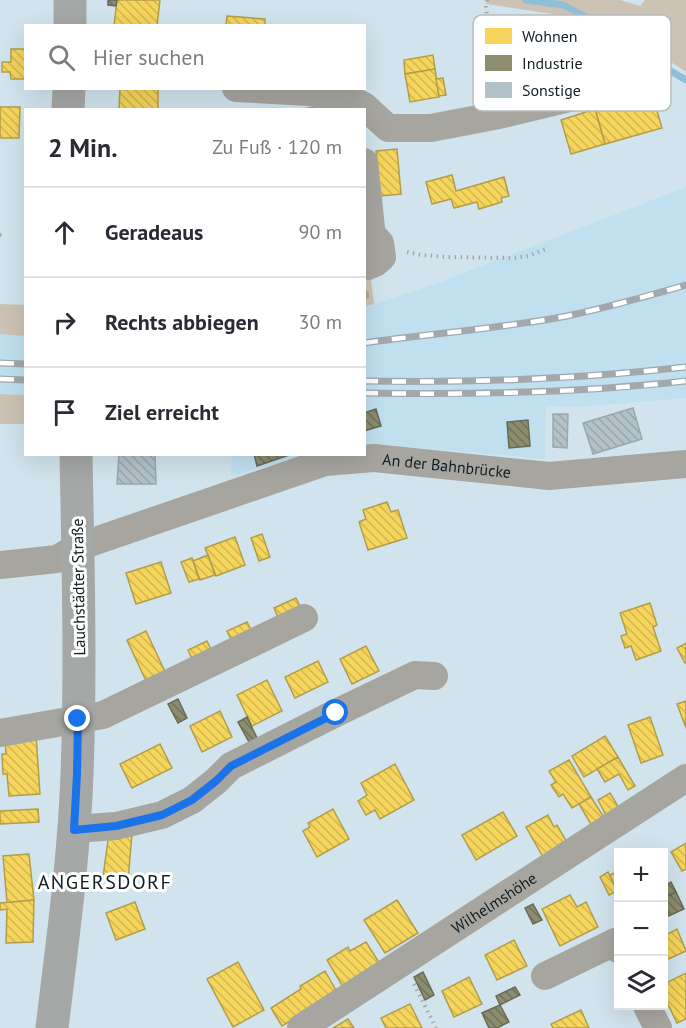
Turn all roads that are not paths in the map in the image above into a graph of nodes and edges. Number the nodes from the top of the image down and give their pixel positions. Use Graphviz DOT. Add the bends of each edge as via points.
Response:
graph roads {
  1 [pos="70,0"];
  2 [pos="70,24"];
  3 [pos="69,90"];
  4 [pos="272,90"];
  5 [pos="353,104"];
  6 [pos="68,108"];
  7 [pos="516,111"];
  8 [pos="366,181"];
  9 [pos="374,255"];
  10 [pos="76,456"];
  11 [pos="686,464"];
  12 [pos="78,547"];
  13 [pos="0,565"];
  14 [pos="304,618"];
  15 [pos="434,676"];
  16 [pos="78,719"];
  17 [pos="0,733"];
  18 [pos="686,778"];
  19 [pos="74,830"];
  20 [pos="614,942"];
  21 [pos="545,976"];
  22 [pos="649,1010"];
  23 [pos="52,1028"];
  24 [pos="300,1028"];
  25 [pos="658,1028"];
  1 -- 2 [label="main road"];
  3 -- 6 [label="main road"];
  4 -- 5 [label="street" via="309,92"];
  5 -- 7 [label="street" via="364,106 388,128 431,128"];
  8 -- 9 [label="street"];
  10 -- 12 [label="main road, Lauchstädter Straße"];
  11 -- 12 [label="street, An der Bahnbrücke" via="549,476 374,458 326,462"];
  12 -- 13 [label="street, An der Bahnbrücke" via="57,559"];
  12 -- 16 [label="main road, Lauchstädter Straße"];
  14 -- 16 [label="street" via="104,715"];
  15 -- 19 [label="street" via="415,675 252,755 231,766 192,800 162,815 116,826"];
  16 -- 17 [label="street"];
  16 -- 19 [label="main road, Lauchstädter Straße"];
  18 -- 24 [label="street, Wilhelmshöhe"];
  19 -- 23 [label="main road, Lauchstädter Straße"];
  20 -- 21 [label="street"];
  22 -- 25 [label="street"];
}
